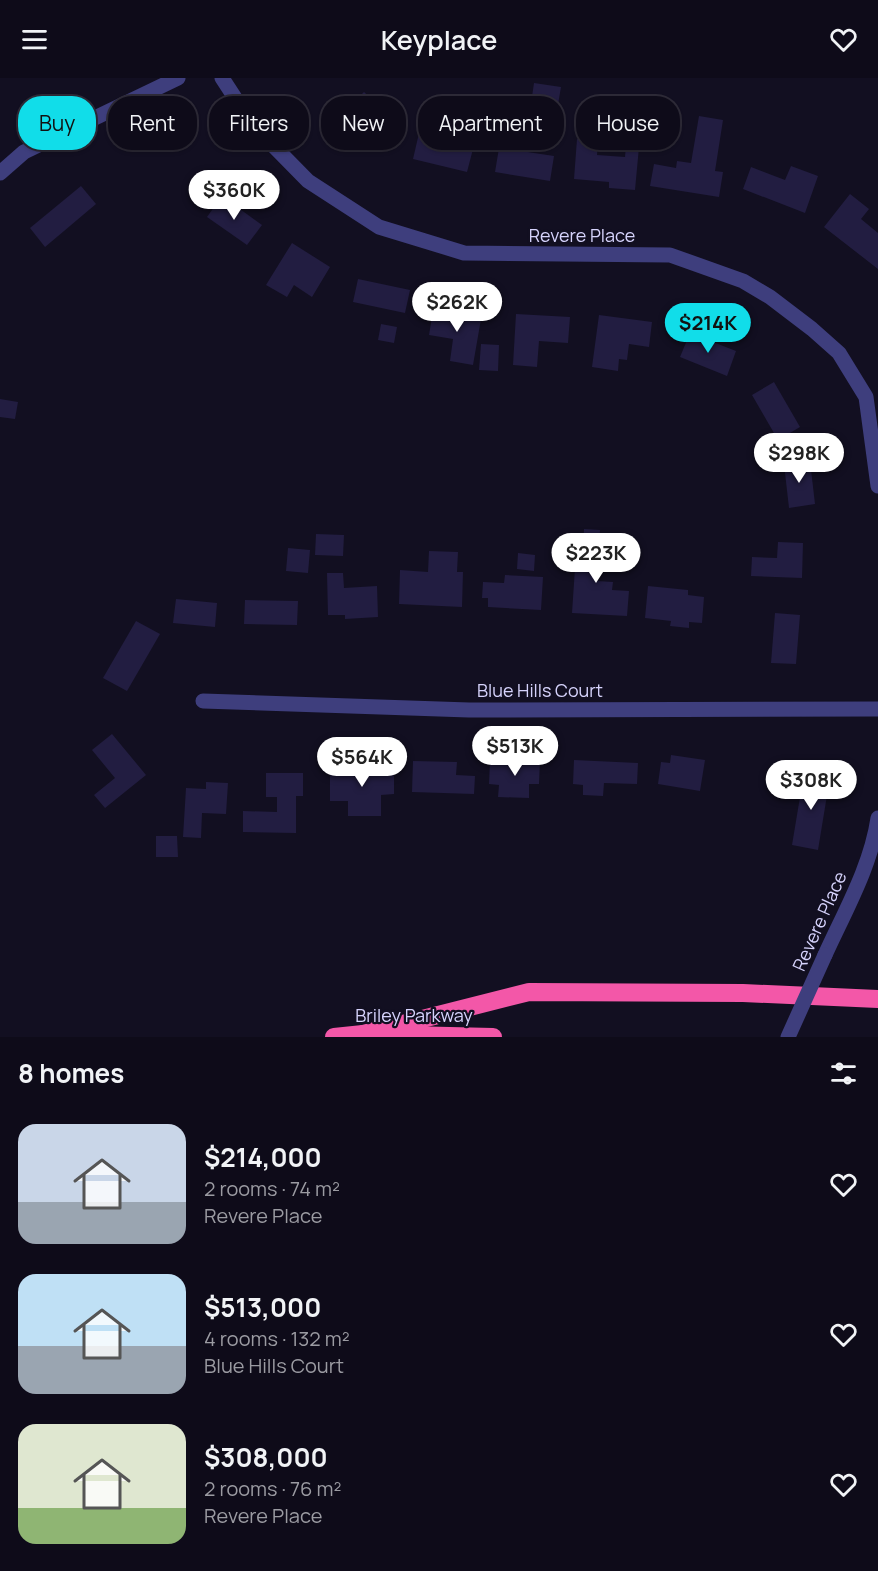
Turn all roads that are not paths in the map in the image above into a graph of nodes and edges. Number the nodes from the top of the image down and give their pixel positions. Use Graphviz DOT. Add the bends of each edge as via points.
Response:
graph roads {
  1 [pos="178,78"];
  2 [pos="222,78"];
  3 [pos="0,173"];
  4 [pos="878,486"];
  5 [pos="203,701"];
  6 [pos="878,709"];
  7 [pos="878,818"];
  8 [pos="878,999"];
  9 [pos="363,1034"];
  10 [pos="334,1037"];
  11 [pos="493,1037"];
  12 [pos="788,1037"];
  1 -- 3 [label="street" via="24,152"];
  2 -- 4 [label="street, Revere Place" via="252,124 308,181 379,227 464,253 670,255 743,281 770,297 839,353 866,397"];
  5 -- 6 [label="street, Blue Hills Court" via="469,710"];
  7 -- 12 [label="street, Revere Place, bridge" via="858,882"];
  8 -- 9 [label="highway" via="743,993 529,992"];
  9 -- 10 [label="highway, Briley Parkway"];
  9 -- 11 [label="highway, Briley Parkway"];
}
